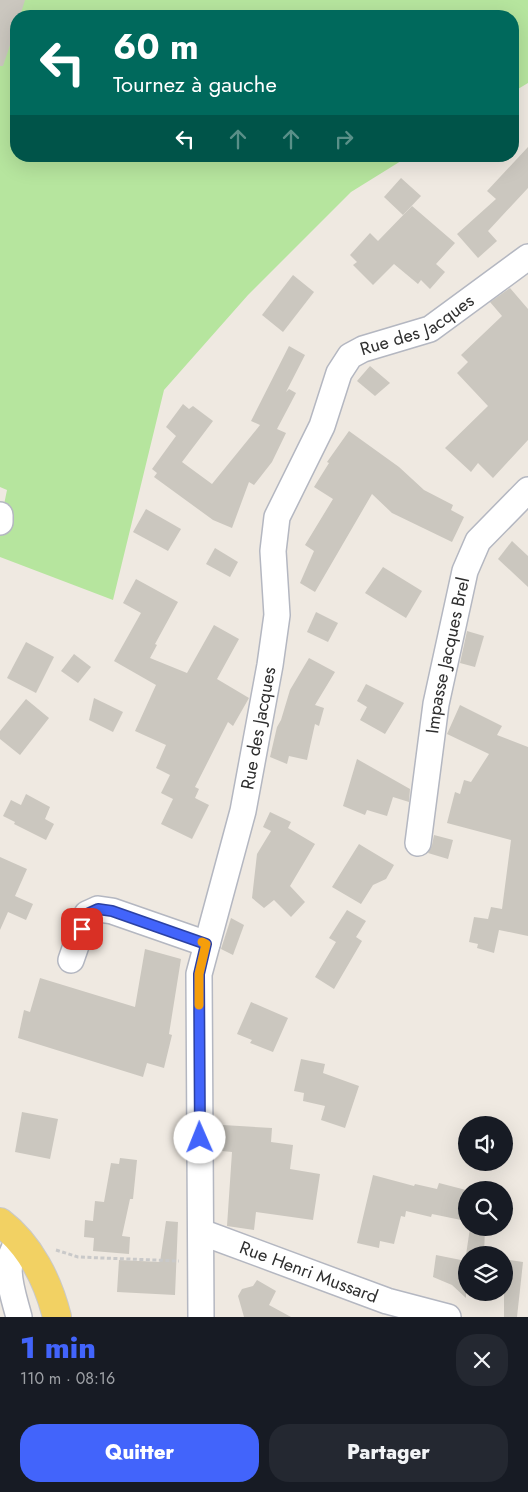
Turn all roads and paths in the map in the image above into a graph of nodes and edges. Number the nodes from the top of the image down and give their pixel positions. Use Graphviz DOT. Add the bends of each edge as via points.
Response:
graph roads {
  1 [pos="528,257"];
  2 [pos="528,490"];
  3 [pos="0,515"];
  4 [pos="0,522"];
  5 [pos="418,842"];
  6 [pos="206,944"];
  7 [pos="71,960"];
  8 [pos="0,1222"];
  9 [pos="201,1232"];
  10 [pos="10,1250"];
  11 [pos="201,1262"];
  12 [pos="19,1317"];
  13 [pos="57,1317"];
  14 [pos="201,1317"];
  15 [pos="448,1317"];
  1 -- 6 [label="street, Rue des Jacques" via="430,329 363,349 350,356 339,373 322,426 277,517 273,551 277,615 270,665 243,811"];
  2 -- 5 [label="street, Impasse Jacques Brel" via="478,541 465,571 436,704"];
  3 -- 4 [label="street"];
  6 -- 7 [label="street" via="98,909 87,914"];
  6 -- 9 [label="street, Rue des Jacques" via="199,974"];
  8 -- 10 [label="main road"];
  9 -- 11 [label="street, Rue des Jacques"];
  9 -- 15 [label="street, Rue Henri Mussard" via="387,1301"];
  10 -- 11 [label="path"];
  10 -- 12 [label="street" via="8,1274"];
  10 -- 13 [label="main road" via="47,1284"];
  11 -- 14 [label="street, Rue des Jacques"];
}
